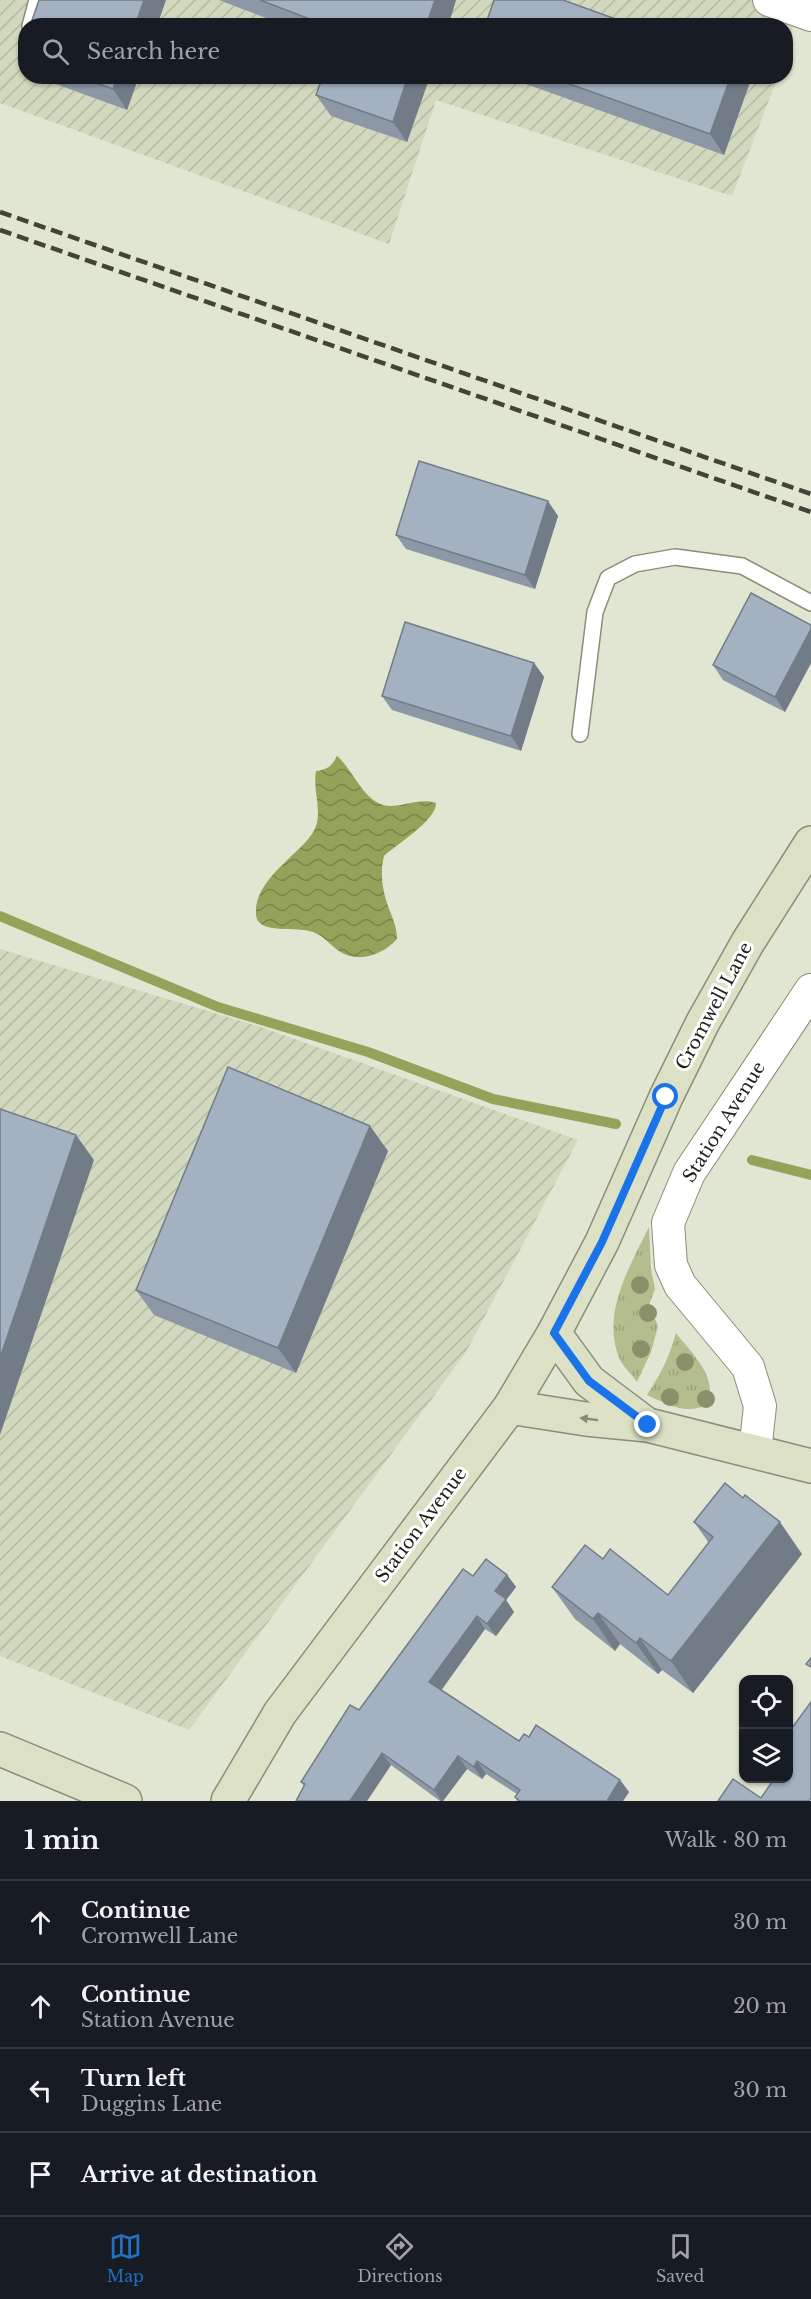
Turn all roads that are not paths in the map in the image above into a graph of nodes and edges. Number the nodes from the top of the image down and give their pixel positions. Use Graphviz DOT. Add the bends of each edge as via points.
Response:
graph roads {
  1 [pos="37,0"];
  2 [pos="769,0"];
  3 [pos="811,15"];
  4 [pos="32,18"];
  5 [pos="811,603"];
  6 [pos="580,734"];
  7 [pos="811,843"];
  8 [pos="811,990"];
  9 [pos="602,1242"];
  10 [pos="554,1333"];
  11 [pos="510,1407"];
  12 [pos="648,1425"];
  13 [pos="755,1452"];
  14 [pos="811,1466"];
  15 [pos="0,1749"];
  16 [pos="91,1794"];
  17 [pos="125,1801"];
  18 [pos="228,1801"];
  1 -- 4 [label="lane"];
  2 -- 3 [label="street"];
  5 -- 6 [label="lane" via="742,566 675,556 635,564 608,578 595,612"];
  7 -- 9 [label="street, Cromwell Lane" via="703,1022"];
  8 -- 13 [label="street, Station Avenue" via="689,1173 668,1223 671,1265 680,1285 748,1367 760,1406"];
  9 -- 10 [label="street, Station Avenue"];
  10 -- 11 [label="street, Station Avenue"];
  10 -- 12 [label="street" via="589,1381"];
  12 -- 11 [label="street, one-way"];
  11 -- 18 [label="street, Station Avenue" via="280,1713"];
  12 -- 13 [label="street"];
  13 -- 14 [label="street"];
  15 -- 16 [label="street"];
  16 -- 17 [label="street"];
}
